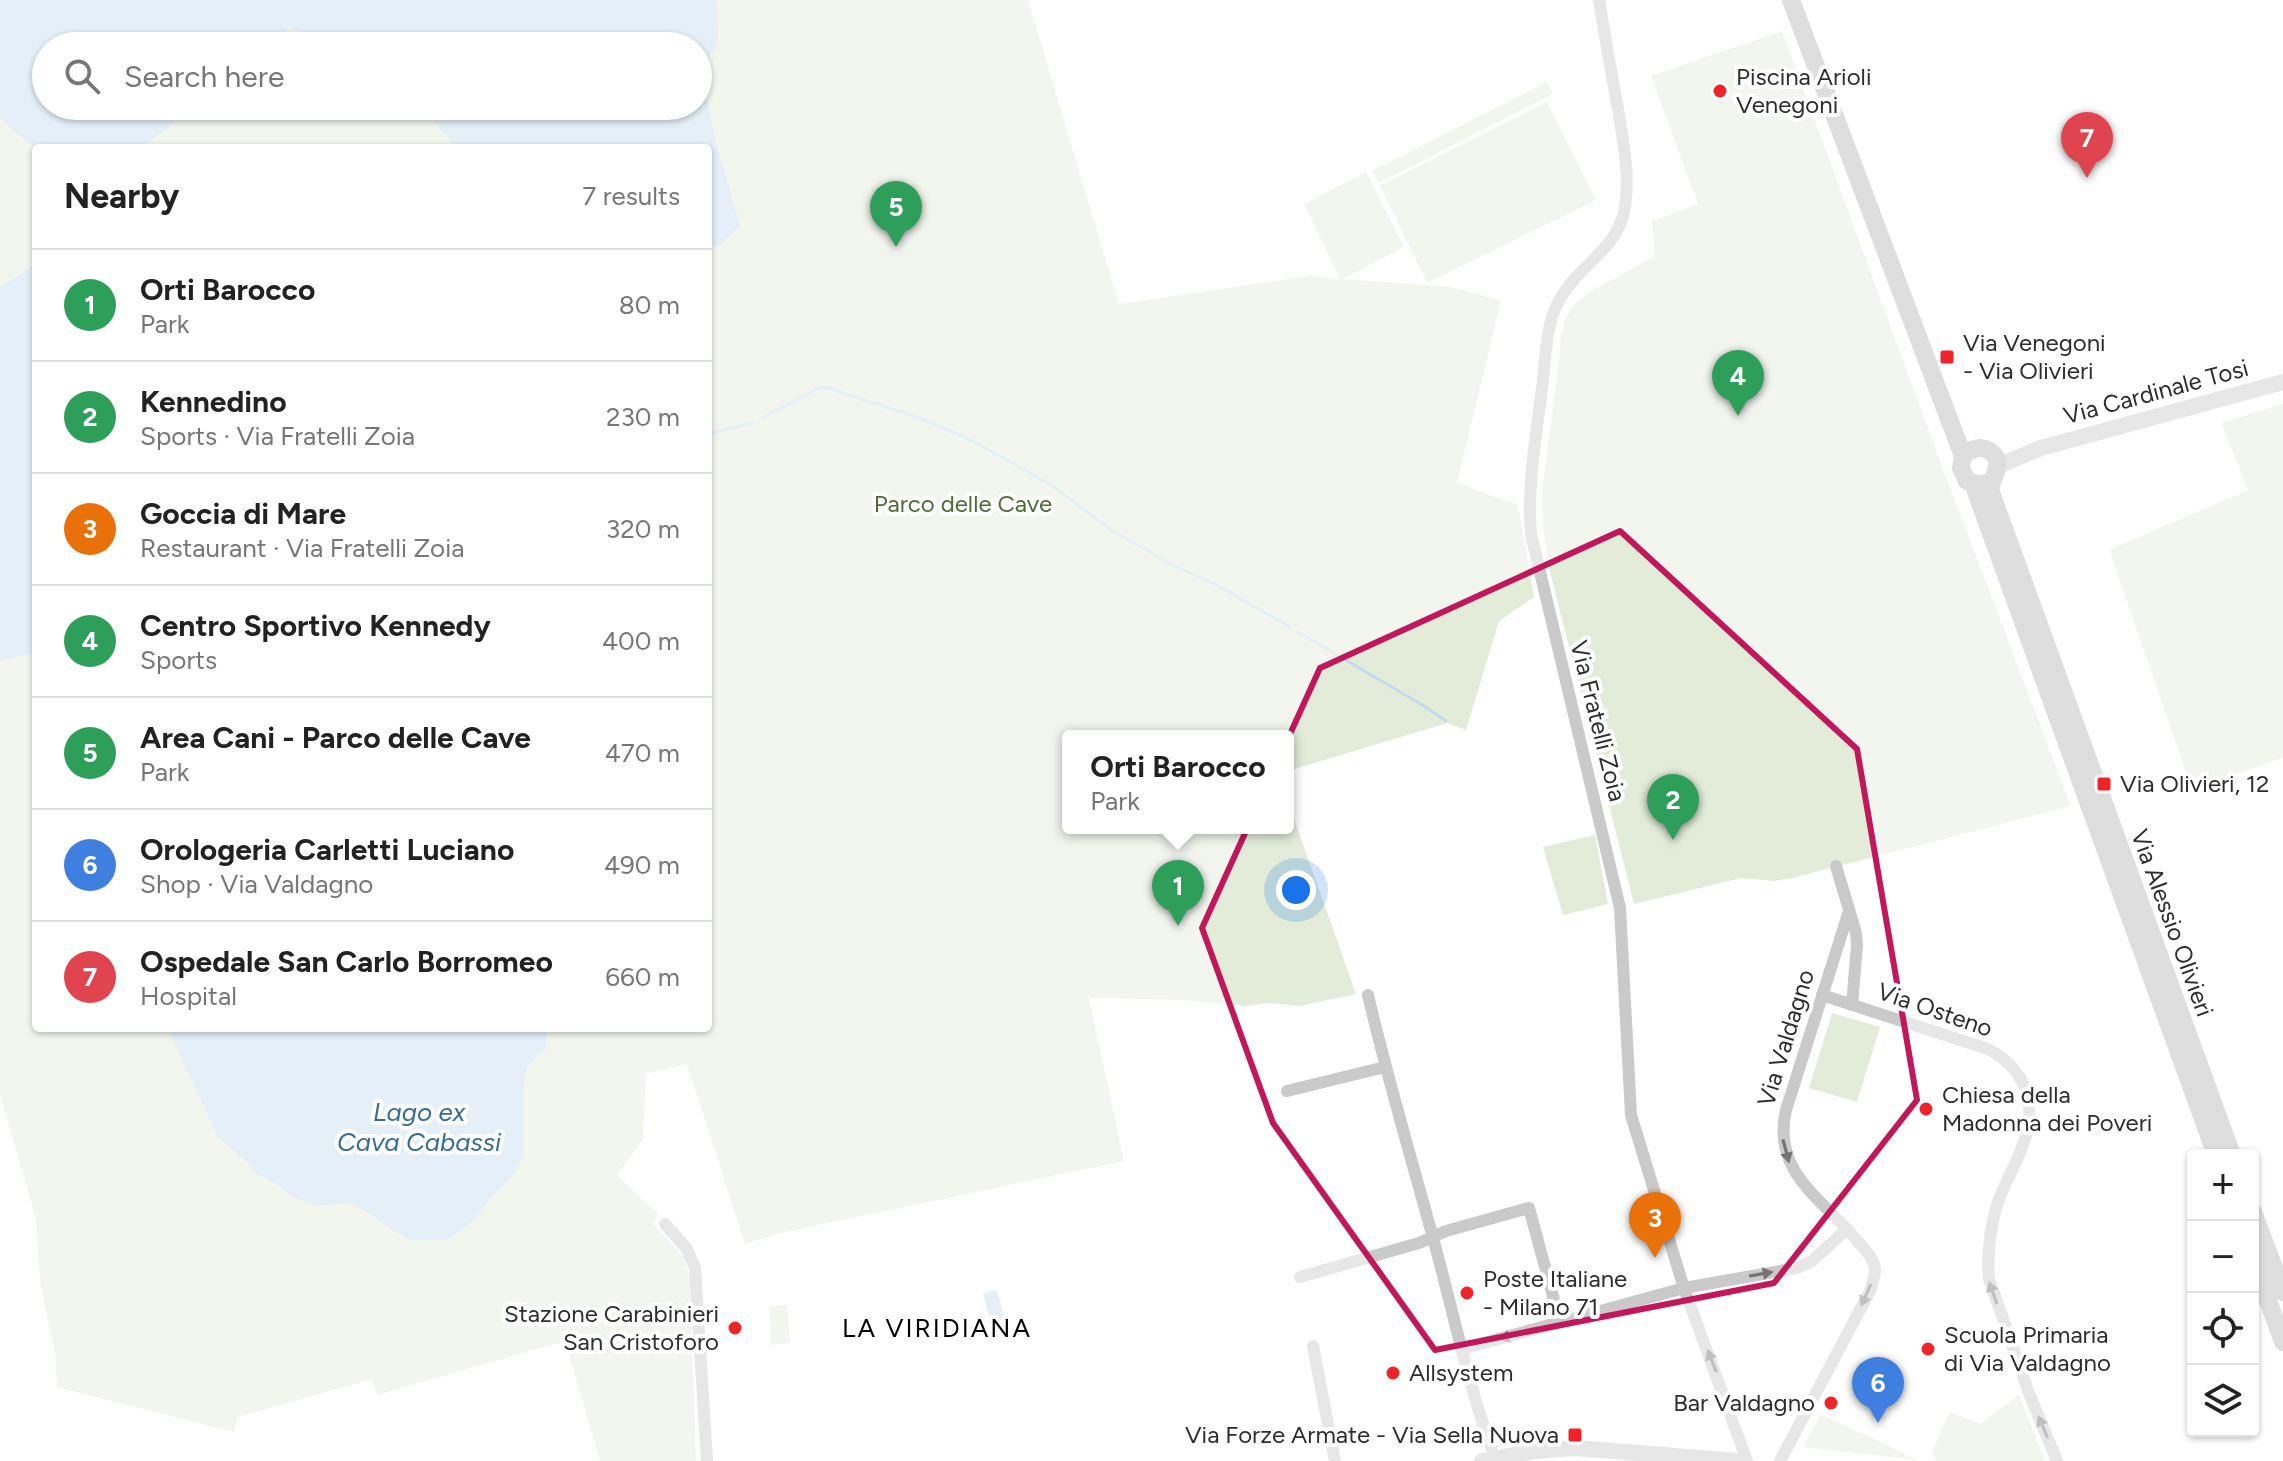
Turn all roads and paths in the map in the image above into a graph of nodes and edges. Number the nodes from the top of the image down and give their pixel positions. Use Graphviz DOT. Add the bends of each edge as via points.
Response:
graph roads {
  1 [pos="1599,0"];
  2 [pos="1791,0"];
  3 [pos="1803,0"];
  4 [pos="2283,382"];
  5 [pos="1983,465"];
  6 [pos="1836,866"];
  7 [pos="1849,911"];
  8 [pos="1840,942"];
  9 [pos="1857,945"];
  10 [pos="1368,995"];
  11 [pos="1822,995"];
  12 [pos="1852,1005"];
  13 [pos="1385,1067"];
  14 [pos="1287,1091"];
  15 [pos="2214,1149"];
  16 [pos="2230,1149"];
  17 [pos="2256,1221"];
  18 [pos="665,1224"];
  19 [pos="1847,1229"];
  20 [pos="1432,1237"];
  21 [pos="2259,1276"];
  22 [pos="1300,1277"];
  23 [pos="1684,1288"];
  24 [pos="2283,1292"];
  25 [pos="1560,1322"];
  26 [pos="2283,1342"];
  27 [pos="1313,1346"];
  28 [pos="1462,1349"];
  29 [pos="1491,1460"];
  30 [pos="707,1461"];
  31 [pos="1335,1461"];
  32 [pos="1738,1461"];
  33 [pos="1747,1461"];
  34 [pos="1780,1461"];
  35 [pos="2057,1461"];
  1 -- 23 [label="street, Via Fratelli Zoia" via="1627,195 1610,244 1565,291 1554,314 1530,523 1620,908 1631,1115"];
  2 -- 5 [label="main road"];
  3 -- 5 [label="main road" via="1962,430"];
  4 -- 5 [label="street, Via Cardinale Tosi"];
  5 -- 15 [label="main road, Via Alessio Olivieri" via="1976,492"];
  5 -- 16 [label="main road, Via Alessio Olivieri"];
  6 -- 7 [label="street"];
  7 -- 8 [label="street, Via Valdagno"];
  7 -- 9 [label="street, Via Osteno"];
  8 -- 9 [label="street"];
  8 -- 11 [label="street, Via Valdagno"];
  9 -- 12 [label="street, Via Osteno"];
  10 -- 13 [label="street"];
  11 -- 12 [label="street, Via Osteno"];
  11 -- 19 [label="street, Via Valdagno, one-way" via="1782,1134 1794,1172"];
  35 -- 12 [label="street, Via Osteno, one-way" via="1987,1265 1998,1203 2030,1124 2024,1086 2008,1062 1988,1049"];
  13 -- 14 [label="street"];
  13 -- 20 [label="street"];
  17 -- 24 [label="main road"];
  18 -- 30 [label="street" via="687,1249 695,1268"];
  23 -- 19 [label="street, one-way" via="1804,1266"];
  19 -- 34 [label="street, Via Valdagno, one-way" via="1872,1258 1871,1289"];
  20 -- 22 [label="street"];
  20 -- 25 [label="street" via="1529,1208"];
  20 -- 28 [label="street"];
  21 -- 26 [label="main road"];
  23 -- 25 [label="street"];
  33 -- 23 [label="street, Via Fratelli Zoia, one-way"];
  25 -- 28 [label="street, one-way"];
  27 -- 31 [label="street"];
  28 -- 29 [label="street"];
  29 -- 32 [label="street" via="1578,1448"];
}
